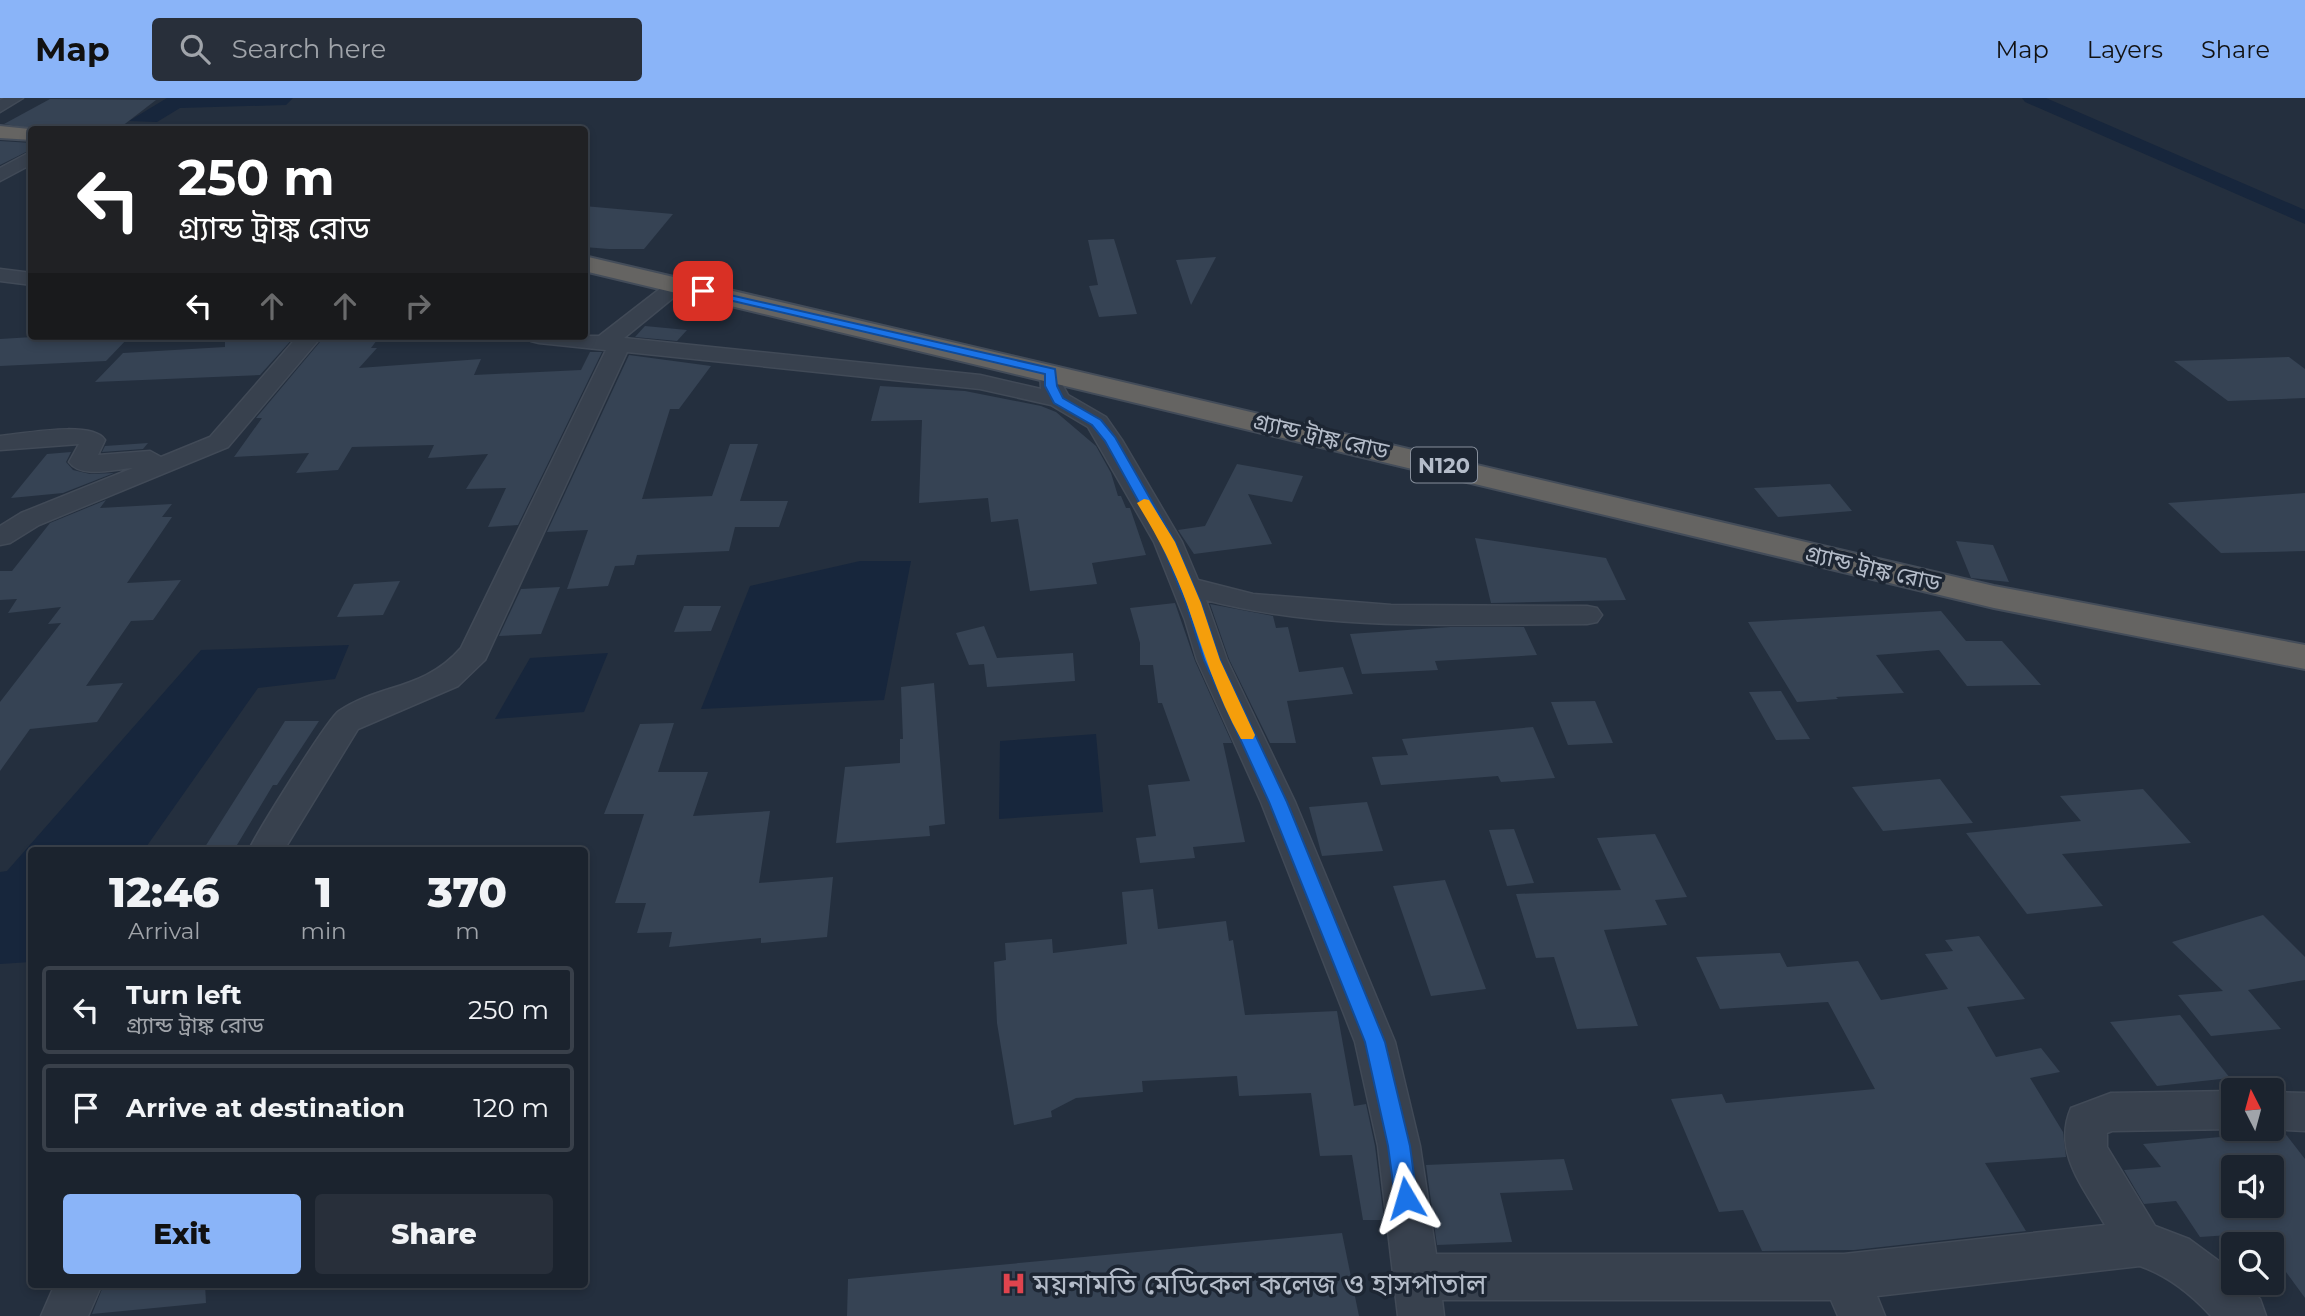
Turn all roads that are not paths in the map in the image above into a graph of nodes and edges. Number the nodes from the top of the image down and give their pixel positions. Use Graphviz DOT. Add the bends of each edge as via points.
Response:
graph roads {
  1 [pos="15,98"];
  2 [pos="0,107"];
  3 [pos="0,132"];
  4 [pos="28,134"];
  5 [pos="28,158"];
  6 [pos="0,176"];
  7 [pos="588,263"];
  8 [pos="0,275"];
  9 [pos="28,278"];
  10 [pos="677,285"];
  11 [pos="307,340"];
  12 [pos="582,340"];
  13 [pos="613,343"];
  14 [pos="1055,386"];
  15 [pos="0,443"];
  16 [pos="190,456"];
  17 [pos="0,537"];
  18 [pos="1187,586"];
  19 [pos="1587,615"];
  20 [pos="2305,657"];
  21 [pos="268,847"];
  22 [pos="2221,1110"];
  23 [pos="2284,1111"];
  24 [pos="2305,1112"];
  25 [pos="2140,1244"];
  26 [pos="77,1288"];
  27 [pos="1419,1296"];
  28 [pos="1853,1297"];
  29 [pos="64,1316"];
  30 [pos="2243,1316"];
  1 -- 2 [label="street"];
  3 -- 4 [label="highway"];
  5 -- 6 [label="street"];
  7 -- 10 [label="highway, গ্র্যান্ড ট্রাঙ্ক রোড / N120"];
  8 -- 9 [label="street"];
  10 -- 13 [label="street"];
  10 -- 14 [label="highway, গ্র্যান্ড ট্রাঙ্ক রোড / N120"];
  11 -- 16 [label="street" via="279,368 235,428"];
  12 -- 13 [label="street"];
  13 -- 14 [label="street" via="1017,388"];
  13 -- 21 [label="street" via="474,653 439,684 366,709 346,721"];
  14 -- 18 [label="street" via="1111,440"];
  14 -- 20 [label="highway, গ্র্যান্ড ট্রাঙ্ক রোড / N120" via="1994,597"];
  15 -- 16 [label="street" via="90,437 93,440 82,461 86,464"];
  16 -- 17 [label="street" via="30,519"];
  18 -- 19 [label="street" via="1253,603 1391,614"];
  18 -- 27 [label="street" via="1212,660 1278,802 1375,1042 1399,1146"];
  22 -- 25 [label="street" via="2111,1112 2085,1122 2086,1151"];
  23 -- 24 [label="street"];
  25 -- 28 [label="street"];
  25 -- 30 [label="street" via="2173,1255 2215,1286"];
  26 -- 29 [label="street"];
  27 -- 28 [label="street"];
}
